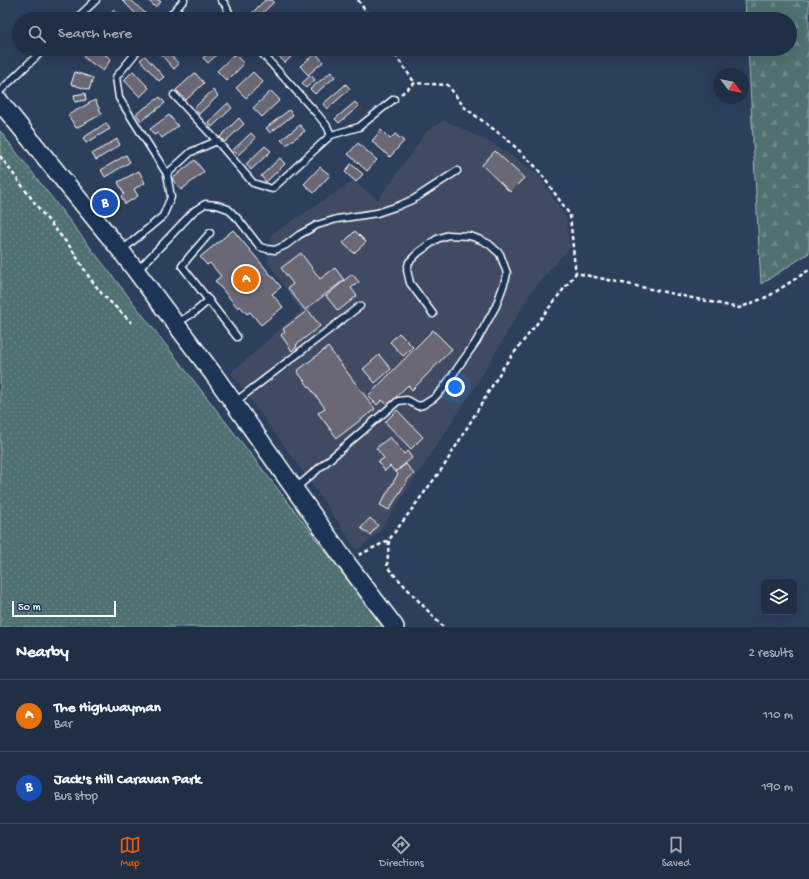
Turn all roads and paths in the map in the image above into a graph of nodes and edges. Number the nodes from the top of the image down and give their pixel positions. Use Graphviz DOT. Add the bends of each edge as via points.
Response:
graph roads {
  1 [pos="96,0"];
  2 [pos="184,0"];
  3 [pos="221,0"];
  4 [pos="358,0"];
  5 [pos="83,12"];
  6 [pos="173,12"];
  7 [pos="228,12"];
  8 [pos="366,12"];
  9 [pos="37,56"];
  10 [pos="133,56"];
  11 [pos="264,56"];
  12 [pos="396,56"];
  13 [pos="414,83"];
  14 [pos="0,91"];
  15 [pos="174,95"];
  16 [pos="394,99"];
  17 [pos="0,102"];
  18 [pos="331,135"];
  19 [pos="217,141"];
  20 [pos="0,156"];
  21 [pos="457,171"];
  22 [pos="167,174"];
  23 [pos="210,233"];
  24 [pos="121,251"];
  25 [pos="809,270"];
  26 [pos="137,272"];
  27 [pos="576,273"];
  28 [pos="209,300"];
  29 [pos="360,306"];
  30 [pos="433,314"];
  31 [pos="132,323"];
  32 [pos="176,324"];
  33 [pos="237,337"];
  34 [pos="234,403"];
  35 [pos="294,489"];
  36 [pos="389,540"];
  37 [pos="346,562"];
  38 [pos="395,627"];
  39 [pos="443,627"];
  1 -- 5 [label="lane"];
  2 -- 6 [label="lane"];
  3 -- 7 [label="lane"];
  4 -- 8 [label="path"];
  9 -- 14 [label="lane"];
  10 -- 22 [label="lane" via="116,77 119,98"];
  11 -- 18 [label="lane" via="318,115"];
  12 -- 13 [label="path"];
  13 -- 16 [label="path"];
  13 -- 27 [label="path" via="448,85 464,107 508,140 537,168 570,215"];
  15 -- 19 [label="lane"];
  16 -- 18 [label="lane" via="359,127"];
  17 -- 24 [label="main road"];
  18 -- 19 [label="lane" via="272,189 253,183"];
  19 -- 22 [label="lane" via="191,152"];
  20 -- 31 [label="path" via="102,294"];
  21 -- 26 [label="lane" via="414,199 398,206 377,214 337,218 317,224 275,250 260,247 228,209 205,204 194,212"];
  22 -- 24 [label="lane" via="171,197 163,216"];
  23 -- 28 [label="lane" via="182,266"];
  24 -- 26 [label="main road"];
  25 -- 27 [label="path" via="769,296 739,308"];
  26 -- 32 [label="main road"];
  27 -- 36 [label="path" via="504,366 444,466"];
  28 -- 32 [label="lane"];
  28 -- 33 [label="lane"];
  29 -- 34 [label="lane"];
  30 -- 35 [label="lane" via="410,283 407,270 409,262 419,252 437,239 448,235 470,236 481,240 500,254 507,273 496,306 476,342 442,390 423,405 418,406 407,400 398,401"];
  32 -- 34 [label="main road"];
  34 -- 35 [label="main road"];
  35 -- 37 [label="main road"];
  36 -- 37 [label="path"];
  36 -- 39 [label="path" via="387,567"];
  37 -- 38 [label="main road"];
}
